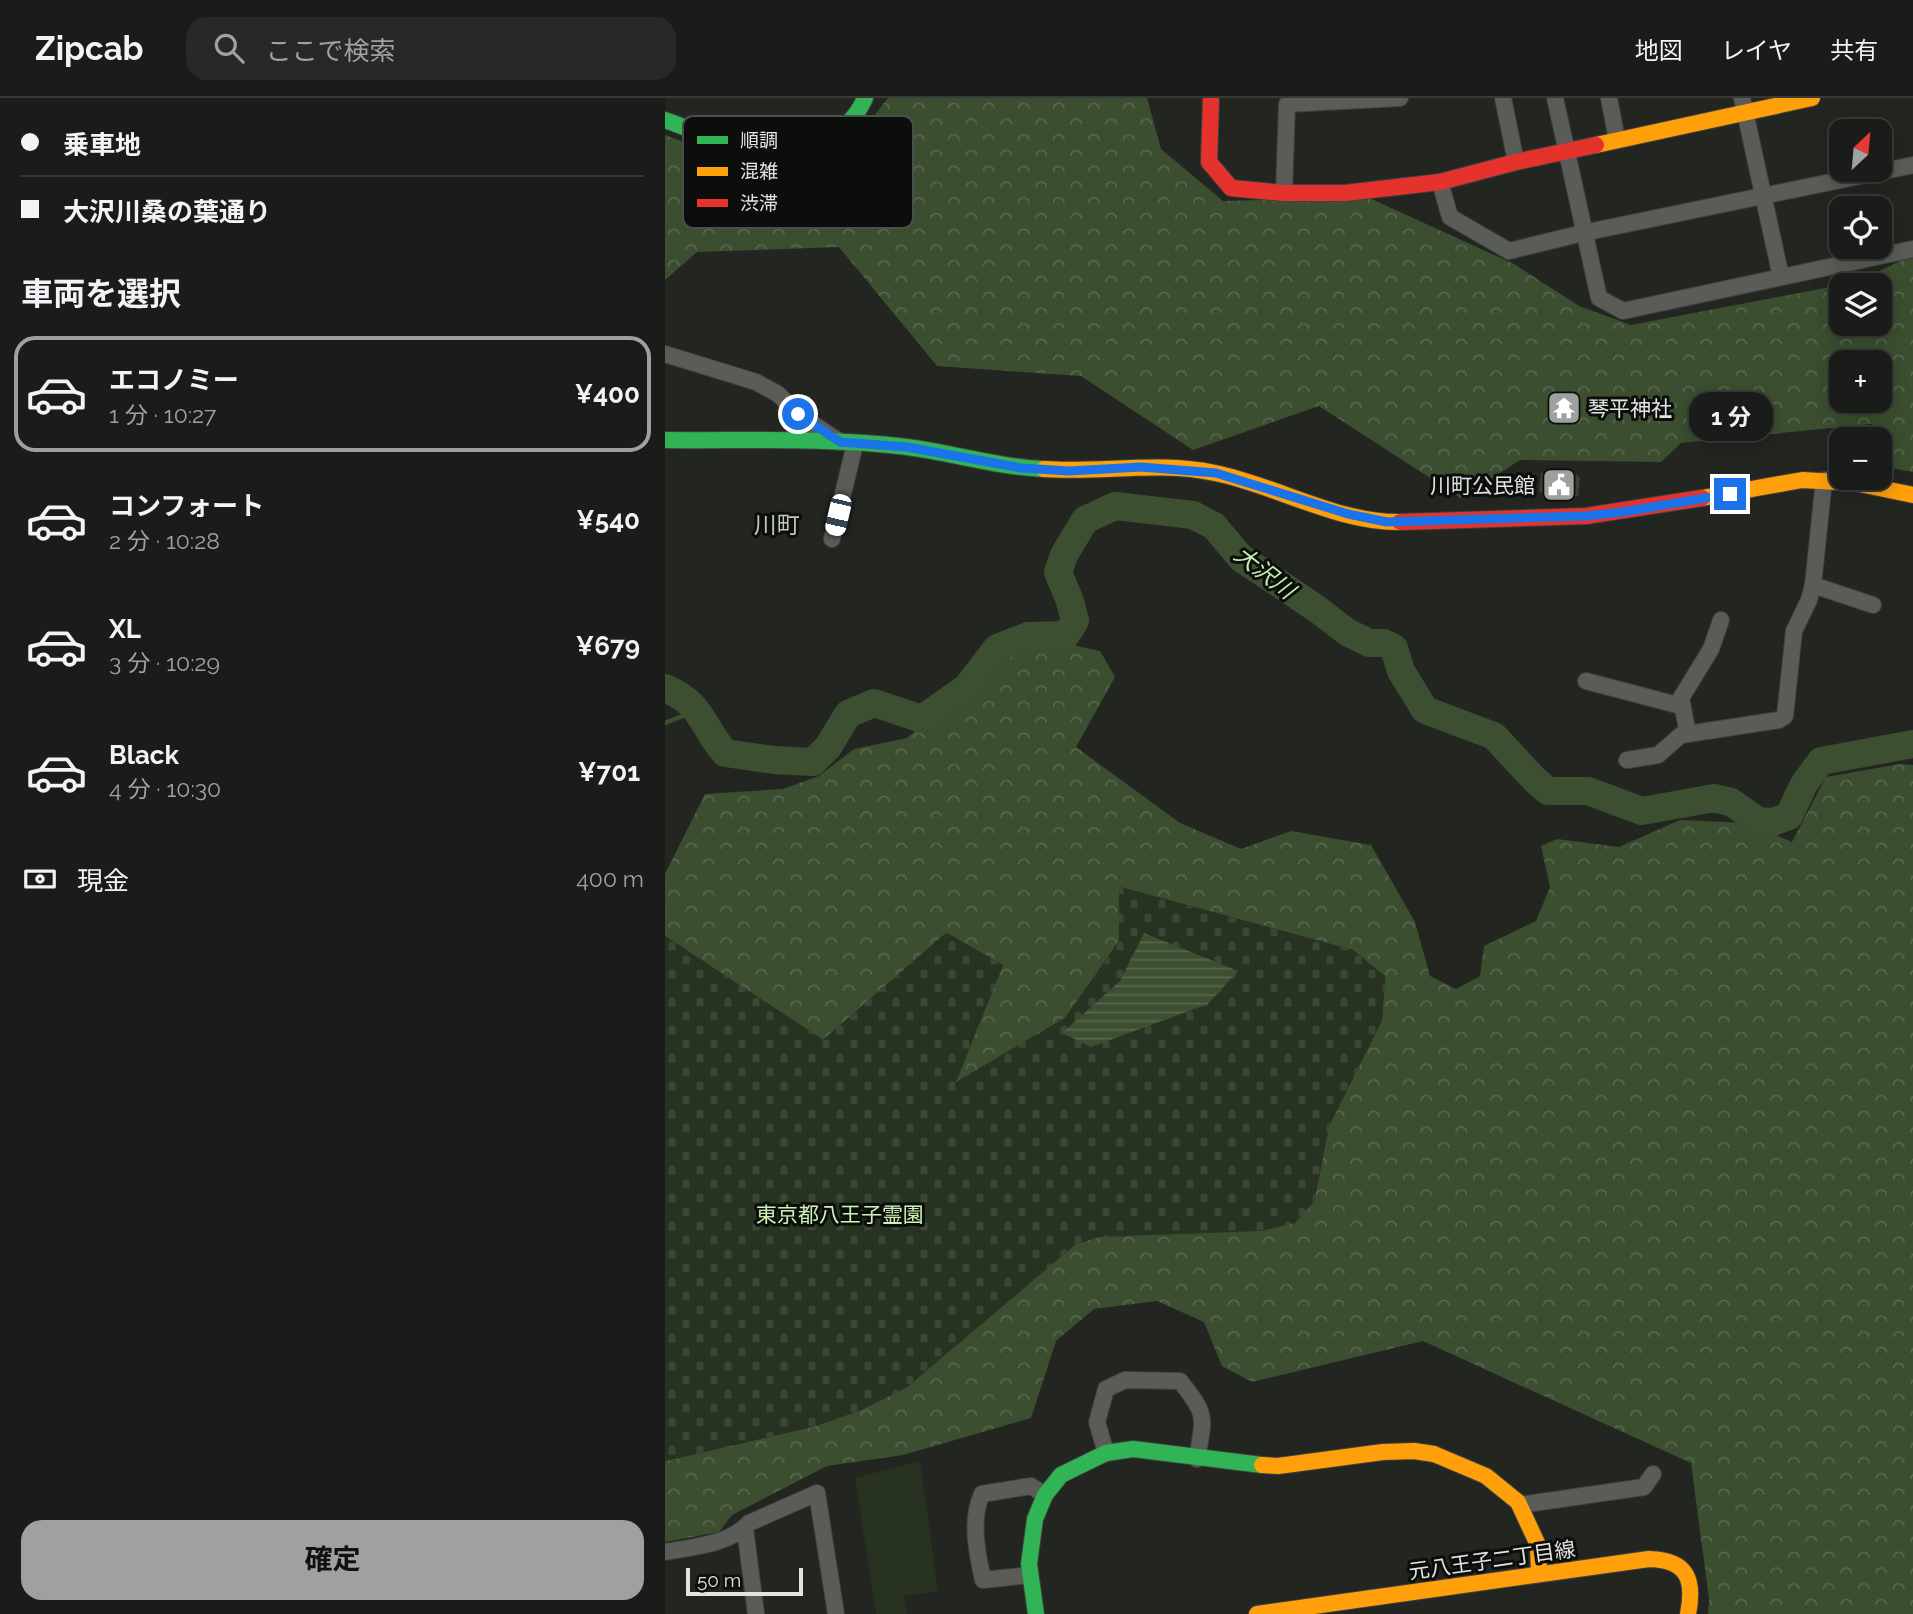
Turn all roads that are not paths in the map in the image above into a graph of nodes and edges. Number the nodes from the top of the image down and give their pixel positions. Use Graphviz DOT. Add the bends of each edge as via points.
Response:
graph roads {
  1 [pos="865,98"];
  2 [pos="1211,98"];
  3 [pos="1400,98"];
  4 [pos="1503,98"];
  5 [pos="1555,98"];
  6 [pos="1609,98"];
  7 [pos="1812,98"];
  8 [pos="1744,105"];
  9 [pos="854,116"];
  10 [pos="665,120"];
  11 [pos="683,126"];
  12 [pos="1617,140"];
  13 [pos="1566,151"];
  14 [pos="1516,162"];
  15 [pos="1913,165"];
  16 [pos="1440,182"];
  17 [pos="1284,193"];
  18 [pos="1763,197"];
  19 [pos="1583,233"];
  20 [pos="1913,249"];
  21 [pos="1780,277"];
  22 [pos="665,354"];
  23 [pos="665,440"];
  24 [pos="847,443"];
  25 [pos="1824,480"];
  26 [pos="1913,495"];
  27 [pos="832,539"];
  28 [pos="1813,585"];
  29 [pos="1873,605"];
  30 [pos="1721,620"];
  31 [pos="1585,681"];
  32 [pos="1681,706"];
  33 [pos="1734,710"];
  34 [pos="1737,727"];
  35 [pos="1688,734"];
  36 [pos="1627,760"];
  37 [pos="1106,1453"];
  38 [pos="1198,1459"];
  39 [pos="1653,1474"];
  40 [pos="1045,1494"];
  41 [pos="1520,1505"];
  42 [pos="744,1528"];
  43 [pos="665,1552"];
  44 [pos="1539,1573"];
  45 [pos="1030,1575"];
  46 [pos="1378,1606"];
  47 [pos="756,1614"];
  48 [pos="836,1614"];
  49 [pos="1036,1614"];
  50 [pos="1257,1614"];
  51 [pos="1688,1614"];
  1 -- 9 [label="street"];
  2 -- 17 [label="street" via="1209,162 1230,188"];
  3 -- 17 [label="street" via="1287,104"];
  4 -- 14 [label="street"];
  5 -- 13 [label="street"];
  6 -- 12 [label="street"];
  7 -- 8 [label="street"];
  8 -- 12 [label="street"];
  8 -- 18 [label="street"];
  10 -- 11 [label="street"];
  12 -- 13 [label="street"];
  13 -- 14 [label="street"];
  13 -- 19 [label="street"];
  14 -- 16 [label="street"];
  15 -- 18 [label="street"];
  16 -- 17 [label="street" via="1345,193"];
  16 -- 19 [label="street" via="1450,217 1509,251"];
  18 -- 19 [label="street"];
  18 -- 21 [label="street"];
  19 -- 21 [label="street" via="1599,298 1623,311"];
  20 -- 21 [label="street"];
  22 -- 24 [label="street" via="756,382"];
  23 -- 24 [label="street"];
  24 -- 25 [label="street" via="907,447 1021,468 1141,467 1216,473 1387,522 1586,516"];
  24 -- 27 [label="street"];
  25 -- 26 [label="street"];
  25 -- 28 [label="street"];
  28 -- 29 [label="street"];
  28 -- 34 [label="street" via="1794,631 1785,716"];
  30 -- 32 [label="street"];
  31 -- 32 [label="street"];
  32 -- 35 [label="street"];
  33 -- 34 [label="street"];
  34 -- 35 [label="street"];
  35 -- 36 [label="street" via="1658,755"];
  37 -- 38 [label="street" via="1133,1449"];
  37 -- 38 [label="street" via="1097,1422 1106,1389 1125,1380 1179,1381 1198,1403 1203,1419"];
  37 -- 40 [label="street" via="1061,1475"];
  38 -- 41 [label="street" via="1278,1466 1383,1452 1424,1453 1486,1476"];
  39 -- 41 [label="street" via="1643,1488"];
  40 -- 45 [label="street" via="1035,1518"];
  40 -- 45 [label="street" via="1031,1486 982,1494 977,1504 976,1550 983,1580"];
  41 -- 44 [label="street" via="1538,1545"];
  42 -- 43 [label="street" via="722,1540"];
  42 -- 47 [label="street"];
  42 -- 48 [label="street" via="817,1493"];
  44 -- 46 [label="street, 元八王子二丁目線"];
  44 -- 51 [label="street, 元八王子二丁目線" via="1671,1561 1686,1572 1693,1589"];
  45 -- 49 [label="street"];
  46 -- 50 [label="street, 元八王子二丁目線"];
}
